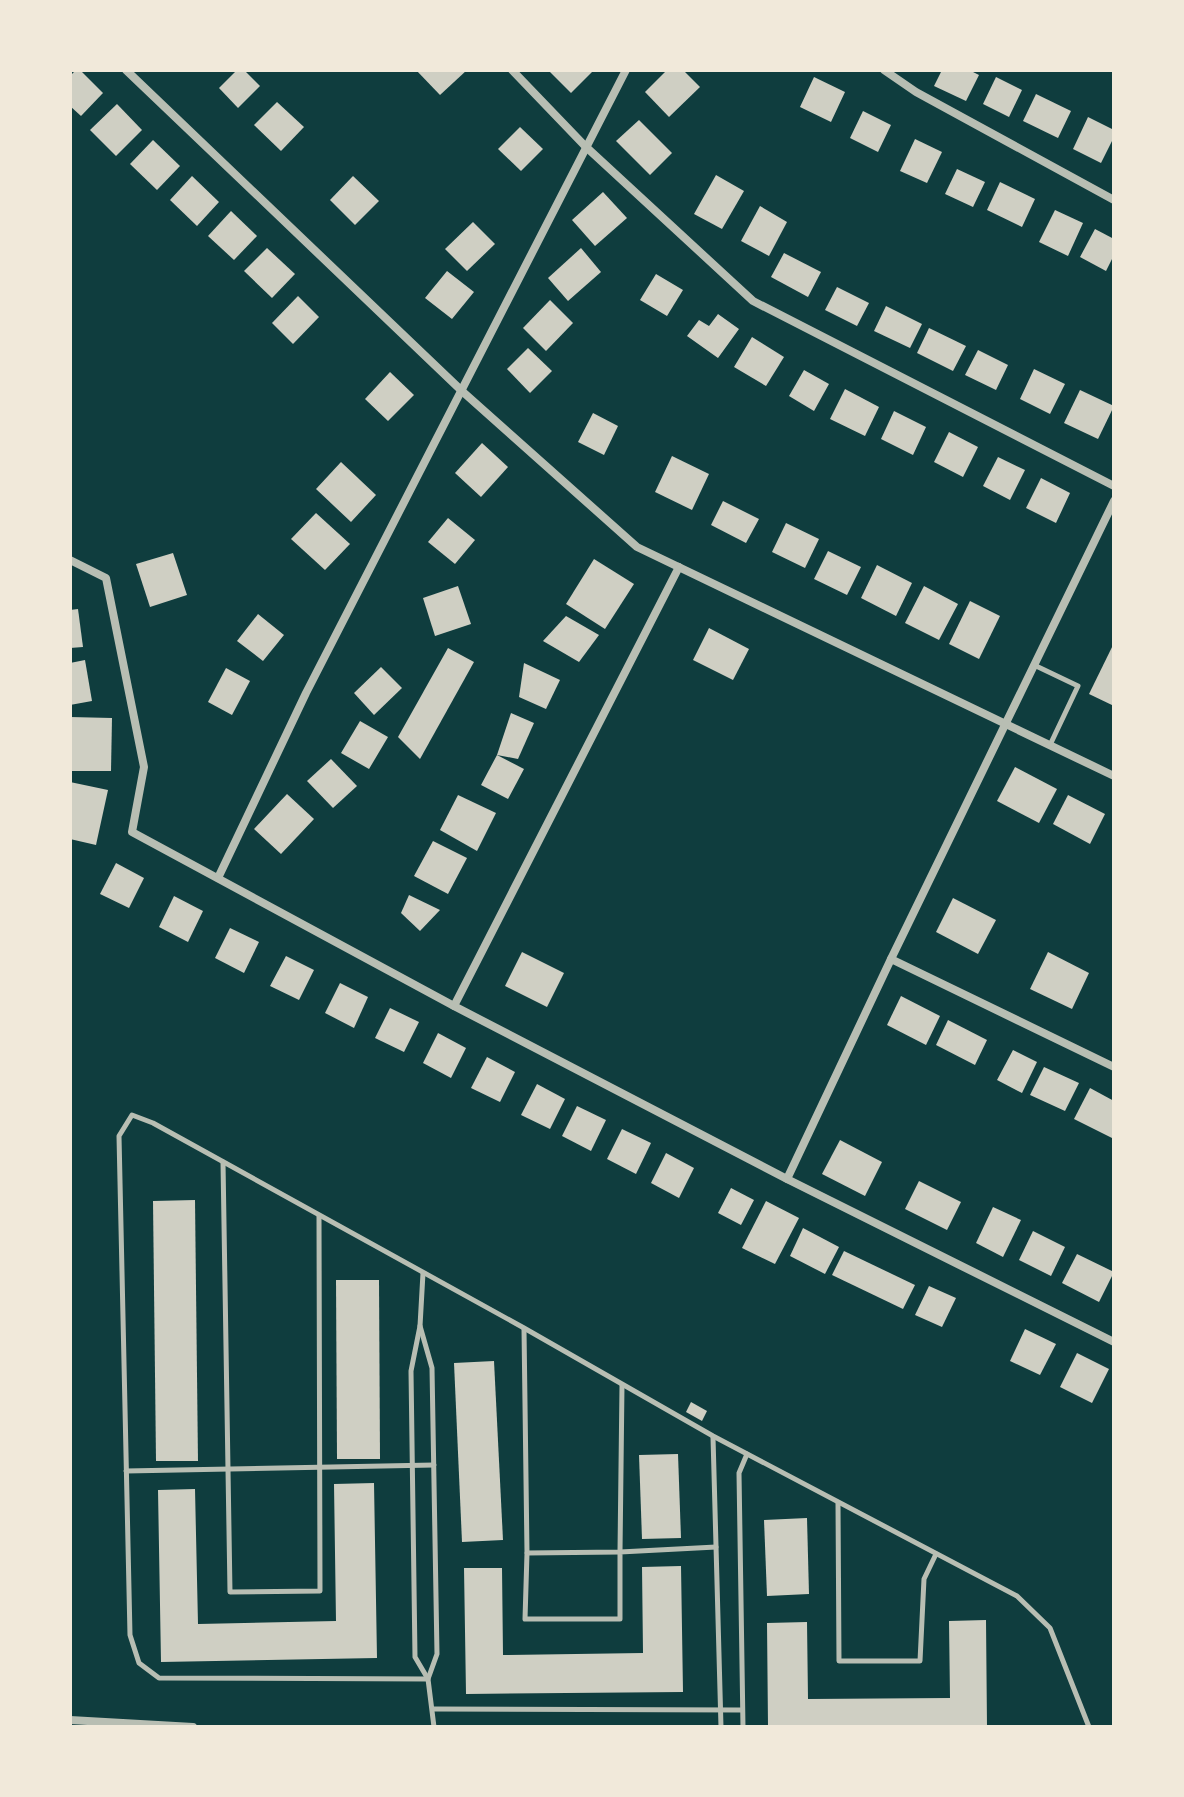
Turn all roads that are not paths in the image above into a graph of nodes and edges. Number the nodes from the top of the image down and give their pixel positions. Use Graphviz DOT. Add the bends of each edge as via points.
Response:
graph roads {
  1 [pos="126,70"];
  2 [pos="512,70"];
  3 [pos="626,70"];
  4 [pos="884,70"];
  5 [pos="585,146"];
  6 [pos="1114,200"];
  7 [pos="463,392"];
  8 [pos="1114,486"];
  9 [pos="1114,501"];
  10 [pos="70,560"];
  11 [pos="679,567"];
  12 [pos="1034,665"];
  13 [pos="1005,725"];
  14 [pos="1049,746"];
  15 [pos="1114,776"];
  16 [pos="218,878"];
  17 [pos="891,959"];
  18 [pos="454,1006"];
  19 [pos="1114,1067"];
  20 [pos="223,1162"];
  21 [pos="787,1179"];
  22 [pos="319,1216"];
  23 [pos="423,1273"];
  24 [pos="420,1326"];
  25 [pos="524,1328"];
  26 [pos="1114,1342"];
  27 [pos="622,1385"];
  28 [pos="713,1436"];
  29 [pos="747,1454"];
  30 [pos="413,1465"];
  31 [pos="434,1465"];
  32 [pos="318,1466"];
  33 [pos="228,1468"];
  34 [pos="126,1471"];
  35 [pos="838,1503"];
  36 [pos="716,1547"];
  37 [pos="620,1552"];
  38 [pos="527,1553"];
  39 [pos="936,1554"];
  40 [pos="428,1679"];
  41 [pos="434,1709"];
  42 [pos="720,1709"];
  43 [pos="741,1710"];
  44 [pos="70,1720"];
  45 [pos="193,1727"];
  46 [pos="434,1727"];
  47 [pos="721,1727"];
  48 [pos="743,1727"];
  49 [pos="1089,1727"];
  1 -- 7 [label="street"];
  2 -- 5 [label="street"];
  3 -- 5 [label="street"];
  4 -- 6 [label="street"];
  5 -- 7 [label="street"];
  5 -- 8 [label="street" via="753,301"];
  7 -- 11 [label="street" via="637,547"];
  7 -- 16 [label="street" via="306,693"];
  9 -- 12 [label="street"];
  10 -- 16 [label="street" via="106,578 144,767 132,832"];
  11 -- 13 [label="street"];
  11 -- 18 [label="street"];
  12 -- 13 [label="street"];
  12 -- 14 [label="lane" via="1078,686"];
  13 -- 14 [label="street"];
  13 -- 17 [label="street"];
  14 -- 15 [label="street"];
  16 -- 18 [label="street"];
  17 -- 19 [label="street"];
  17 -- 21 [label="street"];
  18 -- 21 [label="street"];
  20 -- 22 [label="lane"];
  20 -- 33 [label="lane"];
  20 -- 34 [label="lane" via="132,1115 119,1136"];
  21 -- 26 [label="street"];
  22 -- 23 [label="lane"];
  22 -- 32 [label="lane"];
  23 -- 24 [label="lane"];
  23 -- 25 [label="lane"];
  24 -- 30 [label="lane" via="411,1371"];
  24 -- 31 [label="lane" via="432,1368"];
  25 -- 27 [label="lane"];
  25 -- 38 [label="lane"];
  27 -- 28 [label="lane"];
  27 -- 37 [label="lane"];
  28 -- 29 [label="lane"];
  28 -- 36 [label="lane"];
  29 -- 35 [label="lane"];
  29 -- 43 [label="lane" via="739,1473"];
  30 -- 31 [label="lane"];
  30 -- 32 [label="lane"];
  30 -- 40 [label="lane" via="415,1657"];
  31 -- 40 [label="lane" via="437,1654"];
  32 -- 33 [label="lane"];
  32 -- 33 [label="lane" via="320,1591 230,1592"];
  33 -- 34 [label="lane"];
  34 -- 40 [label="lane" via="130,1635 139,1663 159,1678"];
  35 -- 39 [label="lane"];
  35 -- 39 [label="lane" via="839,1661 920,1661 924,1579"];
  36 -- 37 [label="lane"];
  36 -- 42 [label="lane"];
  37 -- 38 [label="lane"];
  37 -- 38 [label="lane" via="620,1619 525,1619"];
  39 -- 49 [label="lane" via="1017,1596 1050,1628"];
  40 -- 41 [label="lane"];
  41 -- 42 [label="lane"];
  41 -- 46 [label="lane"];
  42 -- 43 [label="lane"];
  42 -- 47 [label="lane"];
  43 -- 48 [label="lane"];
  44 -- 45 [label="street"];
}
